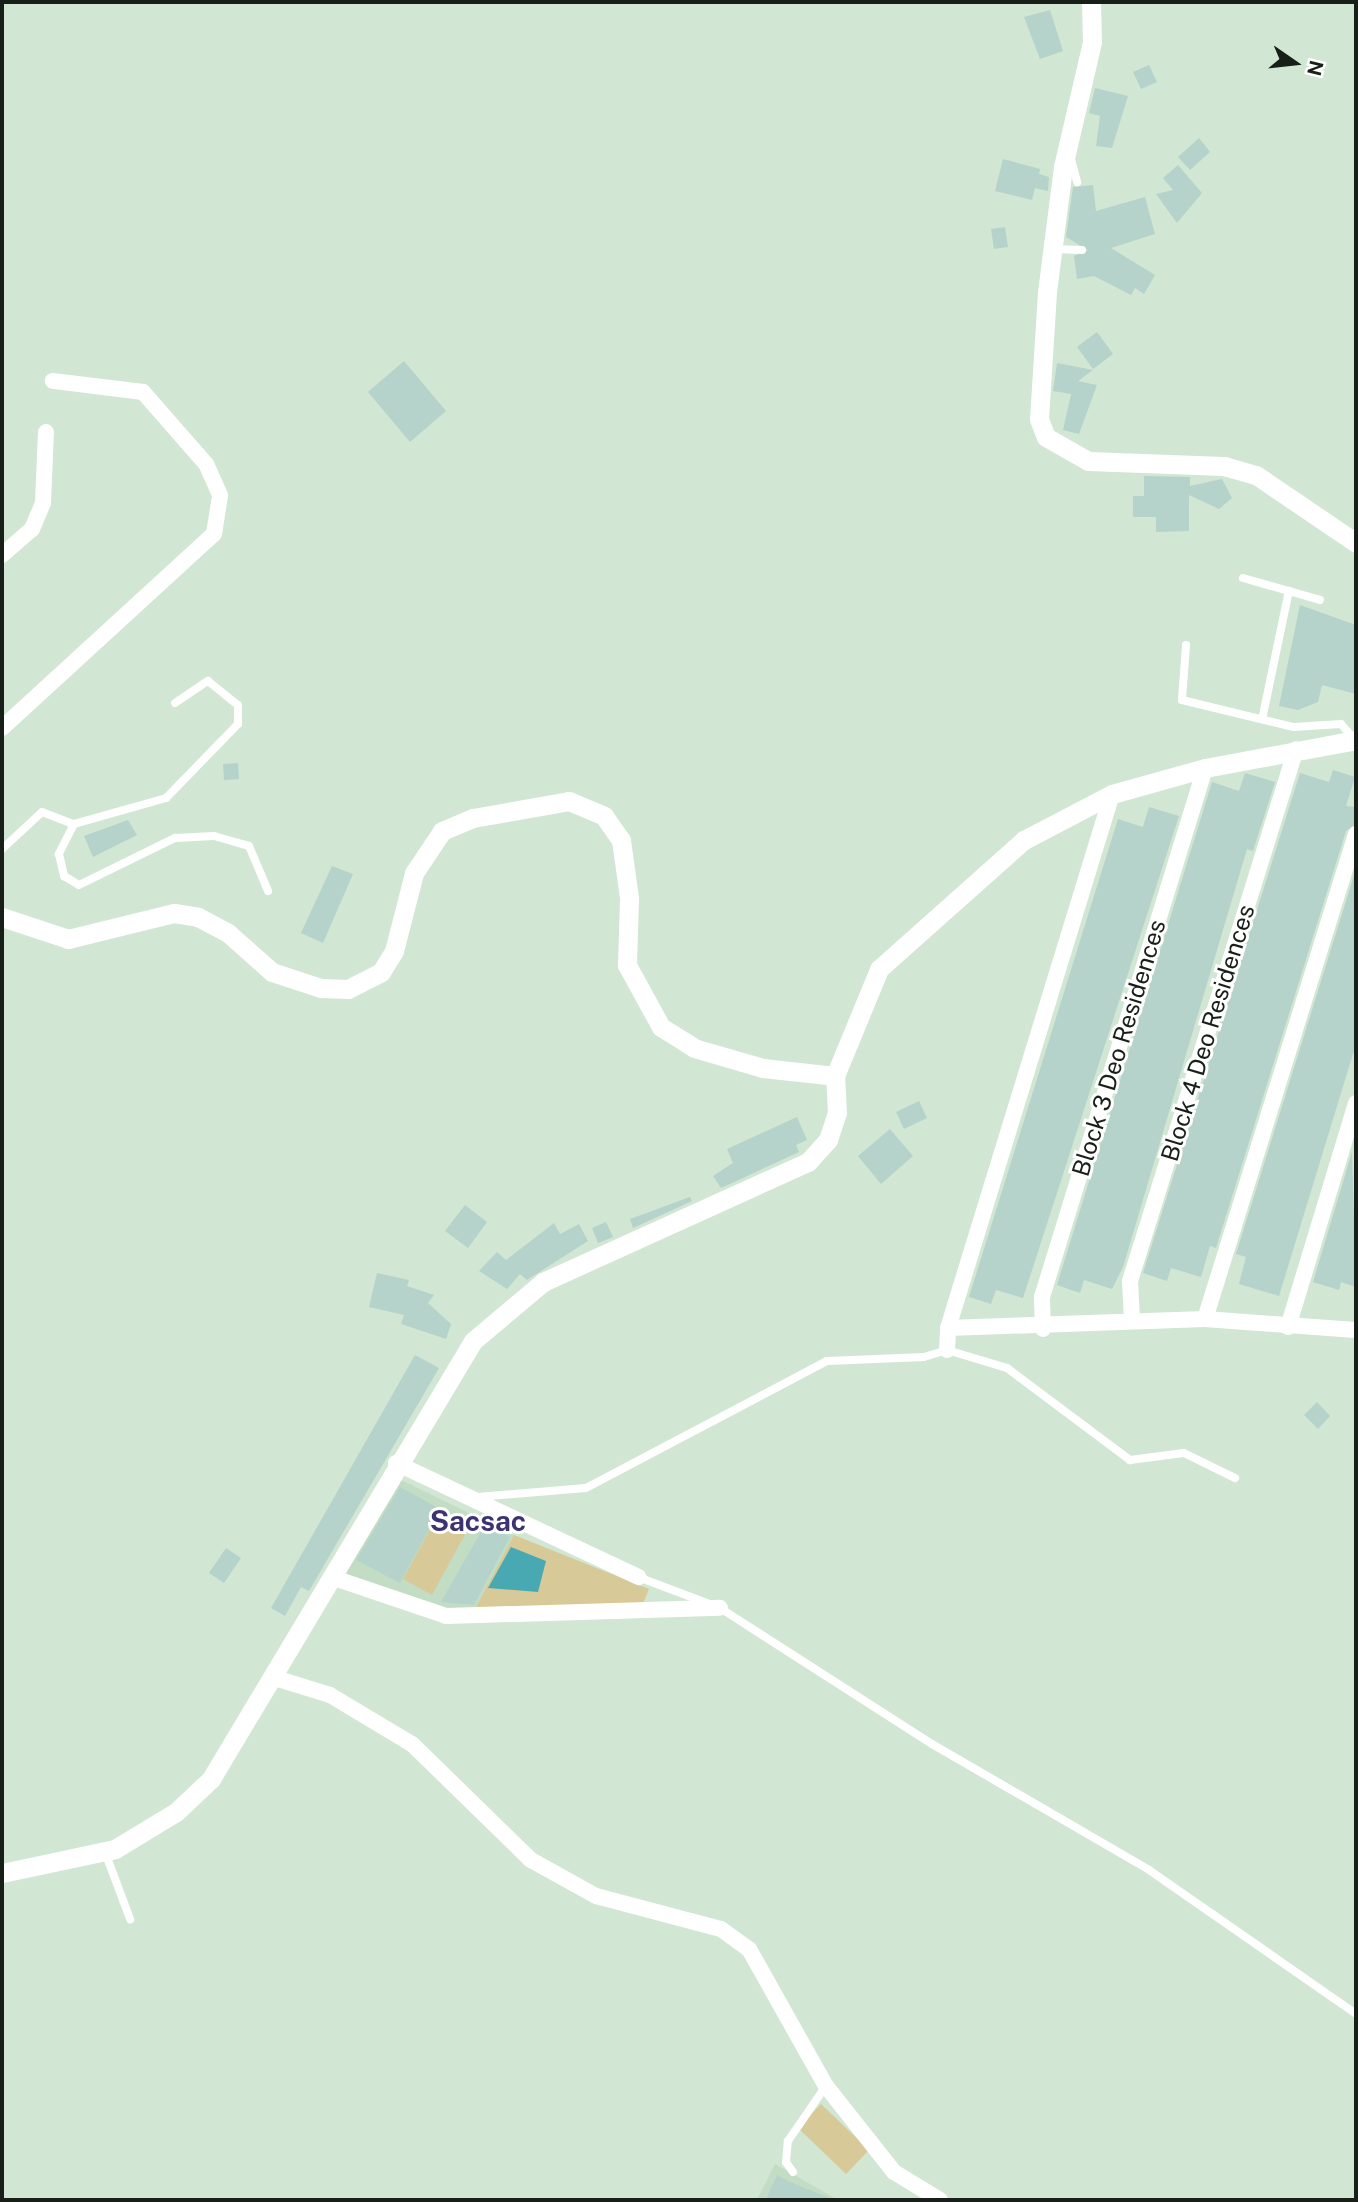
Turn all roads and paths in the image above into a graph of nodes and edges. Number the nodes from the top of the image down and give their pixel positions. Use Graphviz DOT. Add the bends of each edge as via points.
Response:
graph roads {
  1 [pos="1091,2"];
  2 [pos="1068,146"];
  3 [pos="1077,182"];
  4 [pos="1053,249"];
  5 [pos="1082,250"];
  6 [pos="53,381"];
  7 [pos="46,432"];
  8 [pos="1356,543"];
  9 [pos="2,555"];
  10 [pos="1243,578"];
  11 [pos="1289,591"];
  12 [pos="1320,600"];
  13 [pos="1186,645"];
  14 [pos="175,703"];
  15 [pos="1263,715"];
  16 [pos="2,728"];
  17 [pos="1356,740"];
  18 [pos="1296,749"];
  19 [pos="1205,768"];
  20 [pos="1112,794"];
  21 [pos="74,824"];
  22 [pos="1356,834"];
  23 [pos="2,849"];
  24 [pos="268,891"];
  25 [pos="2,917"];
  26 [pos="835,1076"];
  27 [pos="1356,1103"];
  28 [pos="1132,1319"];
  29 [pos="1205,1319"];
  30 [pos="1288,1327"];
  31 [pos="948,1328"];
  32 [pos="1355,1328"];
  33 [pos="1043,1329"];
  34 [pos="947,1350"];
  35 [pos="396,1463"];
  36 [pos="1235,1478"];
  37 [pos="458,1497"];
  38 [pos="331,1577"];
  39 [pos="638,1577"];
  40 [pos="720,1608"];
  41 [pos="275,1678"];
  42 [pos="106,1852"];
  43 [pos="2,1873"];
  44 [pos="130,1919"];
  45 [pos="1356,2014"];
  46 [pos="826,2086"];
  47 [pos="793,2172"];
  48 [pos="940,2200"];
  1 -- 2 [label="street" via="1092,42"];
  2 -- 3 [label="lane"];
  2 -- 4 [label="street"];
  4 -- 5 [label="lane"];
  4 -- 8 [label="street" via="1039,419 1058,449 1088,461 1224,466 1256,475"];
  6 -- 16 [label="street" via="143,392 206,464 220,495 214,534"];
  7 -- 9 [label="street" via="43,503 32,528"];
  10 -- 11 [label="lane"];
  11 -- 12 [label="lane"];
  11 -- 15 [label="lane"];
  13 -- 15 [label="lane" via="1182,700"];
  14 -- 21 [label="lane" via="208,681 238,705 238,724 166,798"];
  15 -- 17 [label="lane" via="1294,727 1340,724"];
  17 -- 18 [label="street"];
  18 -- 19 [label="street"];
  18 -- 28 [label="street, Block 4 Deo Residences" via="1130,1281"];
  19 -- 20 [label="street"];
  19 -- 33 [label="street, Block 3 Deo Residences" via="1042,1297"];
  20 -- 26 [label="street" via="1024,840 879,970"];
  20 -- 31 [label="street"];
  21 -- 23 [label="lane" via="42,812"];
  21 -- 24 [label="lane" via="59,854 64,876 79,885 175,838 215,836 249,846"];
  22 -- 29 [label="street"];
  25 -- 26 [label="street" via="68,939 174,912 198,917 228,933 272,972 321,988 348,989 381,972 394,951 414,873 442,831 473,818 569,801 604,816 621,840 629,898 627,965 661,1027 694,1048 763,1069"];
  26 -- 35 [label="street" via="831,1131 808,1162 543,1282 504,1310 473,1341"];
  27 -- 30 [label="street"];
  28 -- 29 [label="street"];
  28 -- 33 [label="street"];
  29 -- 30 [label="street"];
  30 -- 32 [label="street"];
  31 -- 33 [label="street"];
  31 -- 34 [label="street"];
  34 -- 36 [label="lane" via="1007,1368 1130,1460 1184,1453"];
  34 -- 37 [label="lane" via="923,1357 827,1361 586,1488 515,1498"];
  35 -- 37 [label="street"];
  35 -- 38 [label="street"];
  37 -- 39 [label="street"];
  38 -- 40 [label="street" via="446,1616"];
  38 -- 41 [label="street"];
  39 -- 40 [label="lane"];
  40 -- 45 [label="lane" via="932,1744 1149,1870"];
  41 -- 42 [label="street" via="211,1779 176,1812"];
  41 -- 46 [label="street" via="330,1695 412,1744 531,1860 596,1896 721,1929 749,1949"];
  42 -- 43 [label="street"];
  42 -- 44 [label="lane"];
  46 -- 47 [label="lane" via="788,2141 786,2162"];
  46 -- 48 [label="street" via="894,2172"];
}
